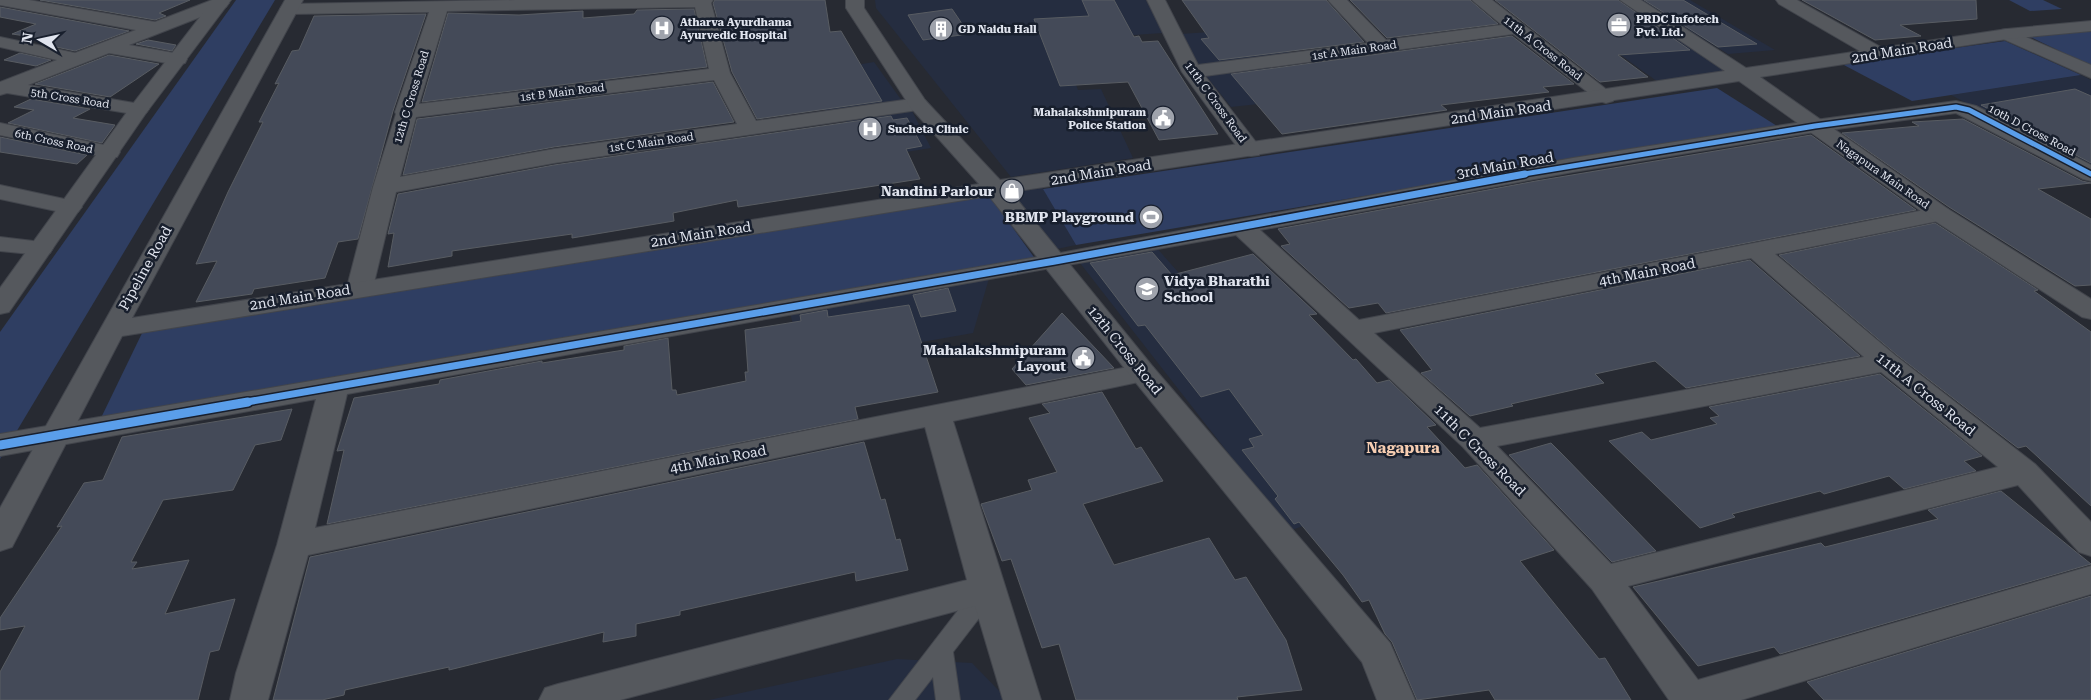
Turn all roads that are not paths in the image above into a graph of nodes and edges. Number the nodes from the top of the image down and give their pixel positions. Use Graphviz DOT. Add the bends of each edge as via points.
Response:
graph roads {
  1 [pos="0,0"];
  2 [pos="855,0"];
  3 [pos="1156,0"];
  4 [pos="1337,0"];
  5 [pos="1481,0"];
  6 [pos="1629,0"];
  7 [pos="1785,0"];
  8 [pos="215,1"];
  9 [pos="703,1"];
  10 [pos="27,2"];
  11 [pos="551,3"];
  12 [pos="292,5"];
  13 [pos="439,8"];
  14 [pos="0,10"];
  15 [pos="2091,26"];
  16 [pos="157,28"];
  17 [pos="1516,28"];
  18 [pos="2007,34"];
  19 [pos="0,42"];
  20 [pos="1380,46"];
  21 [pos="107,47"];
  22 [pos="1879,54"];
  23 [pos="76,59"];
  24 [pos="178,59"];
  25 [pos="1192,72"];
  26 [pos="2091,72"];
  27 [pos="720,73"];
  28 [pos="1744,75"];
  29 [pos="2,87"];
  30 [pos="1606,97"];
  31 [pos="918,104"];
  32 [pos="1961,108"];
  33 [pos="139,109"];
  34 [pos="405,112"];
  35 [pos="1815,126"];
  36 [pos="749,127"];
  37 [pos="0,129"];
  38 [pos="1251,150"];
  39 [pos="109,152"];
  40 [pos="2091,174"];
  41 [pos="384,187"];
  42 [pos="996,188"];
  43 [pos="0,192"];
  44 [pos="70,207"];
  45 [pos="1940,214"];
  46 [pos="1241,226"];
  47 [pos="0,244"];
  48 [pos="41,248"];
  49 [pos="1756,250"];
  50 [pos="1055,261"];
  51 [pos="360,288"];
  52 [pos="0,305"];
  53 [pos="2091,311"];
  54 [pos="112,328"];
  55 [pos="1353,329"];
  56 [pos="1886,362"];
  57 [pos="1143,374"];
  58 [pos="334,387"];
  59 [pos="936,415"];
  60 [pos="55,436"];
  61 [pos="1474,440"];
  62 [pos="0,445"];
  63 [pos="2024,472"];
  64 [pos="0,538"];
  65 [pos="2091,543"];
  66 [pos="294,545"];
  67 [pos="1604,579"];
  68 [pos="2091,580"];
  69 [pos="987,589"];
  70 [pos="941,650"];
  71 [pos="249,700"];
  72 [pos="558,700"];
  73 [pos="901,700"];
  74 [pos="948,700"];
  75 [pos="1022,700"];
  76 [pos="1396,700"];
  77 [pos="1690,700"];
  1 -- 10 [label="street"];
  2 -- 31 [label="street, 12th Cross Road" via="855,8"];
  3 -- 25 [label="street, 11th C Cross Road"];
  4 -- 20 [label="street"];
  5 -- 17 [label="street, 11th A Cross Road"];
  6 -- 28 [label="street, Nagapura Main Road"];
  7 -- 22 [label="street"];
  8 -- 16 [label="street"];
  8 -- 24 [label="street"];
  9 -- 11 [label="street"];
  9 -- 27 [label="street"];
  10 -- 14 [label="street"];
  10 -- 16 [label="street"];
  11 -- 13 [label="street"];
  12 -- 13 [label="street"];
  12 -- 54 [label="street, Pipeline Road"];
  13 -- 34 [label="street, 12th C Cross Road"];
  15 -- 18 [label="street, 2nd Main Road"];
  16 -- 21 [label="street"];
  17 -- 20 [label="street, 1st A Main Road"];
  17 -- 30 [label="street, 11th A Cross Road"];
  18 -- 22 [label="street, 2nd Main Road"];
  18 -- 26 [label="street"];
  19 -- 23 [label="street"];
  20 -- 25 [label="street, 1st A Main Road"];
  21 -- 23 [label="street"];
  21 -- 24 [label="street"];
  22 -- 28 [label="street, 2nd Main Road"];
  23 -- 29 [label="street"];
  24 -- 33 [label="street"];
  25 -- 38 [label="street, 11th C Cross Road"];
  27 -- 34 [label="street, 1st B Main Road"];
  27 -- 36 [label="street"];
  28 -- 30 [label="street, 2nd Main Road"];
  28 -- 35 [label="street, Nagapura Main Road"];
  29 -- 33 [label="street, 5th Cross Road"];
  30 -- 38 [label="street, 2nd Main Road"];
  31 -- 36 [label="street, 1st C Main Road"];
  31 -- 42 [label="street, 12th Cross Road"];
  32 -- 35 [label="street, 3rd Main Road"];
  32 -- 40 [label="street, 10th D Cross Road"];
  33 -- 39 [label="street"];
  34 -- 41 [label="street, 12th C Cross Road"];
  35 -- 45 [label="street, Nagapura Main Road"];
  35 -- 46 [label="street, 3rd Main Road" via="1573,165"];
  36 -- 41 [label="street, 1st C Main Road" via="554,156"];
  37 -- 39 [label="street, 6th Cross Road"];
  38 -- 42 [label="street, 2nd Main Road"];
  39 -- 44 [label="street"];
  41 -- 51 [label="street, 12th C Cross Road"];
  42 -- 50 [label="street, 12th Cross Road"];
  42 -- 51 [label="street, 2nd Main Road"];
  43 -- 44 [label="street"];
  44 -- 48 [label="street"];
  45 -- 49 [label="street, 4th Main Road"];
  45 -- 53 [label="street, Nagapura Main Road"];
  46 -- 50 [label="street, 3rd Main Road"];
  46 -- 55 [label="street, 11th C Cross Road"];
  47 -- 48 [label="street"];
  48 -- 52 [label="street"];
  49 -- 55 [label="street, 4th Main Road"];
  49 -- 56 [label="street, 11th A Cross Road"];
  50 -- 57 [label="street, 12th Cross Road"];
  50 -- 58 [label="street, 3rd Main Road"];
  51 -- 54 [label="street, 2nd Main Road"];
  54 -- 60 [label="street, Pipeline Road"];
  55 -- 61 [label="street, 11th C Cross Road"];
  56 -- 61 [label="street"];
  56 -- 63 [label="street, 11th A Cross Road"];
  57 -- 59 [label="street, 4th Main Road"];
  57 -- 76 [label="street, 12th Cross Road" via="1377,654"];
  58 -- 60 [label="street, 3rd Main Road"];
  58 -- 66 [label="street"];
  59 -- 66 [label="street, 4th Main Road"];
  59 -- 69 [label="street"];
  60 -- 62 [label="street, 3rd Main Road"];
  60 -- 64 [label="street, Pipeline Road"];
  61 -- 67 [label="street, 11th C Cross Road"];
  63 -- 65 [label="street, 11th A Cross Road"];
  63 -- 67 [label="street"];
  66 -- 71 [label="street"];
  67 -- 77 [label="street, 11th C Cross Road"];
  68 -- 77 [label="street"];
  69 -- 70 [label="lane"];
  69 -- 72 [label="street"];
  69 -- 75 [label="street"];
  70 -- 73 [label="lane"];
  70 -- 74 [label="lane"];
}
